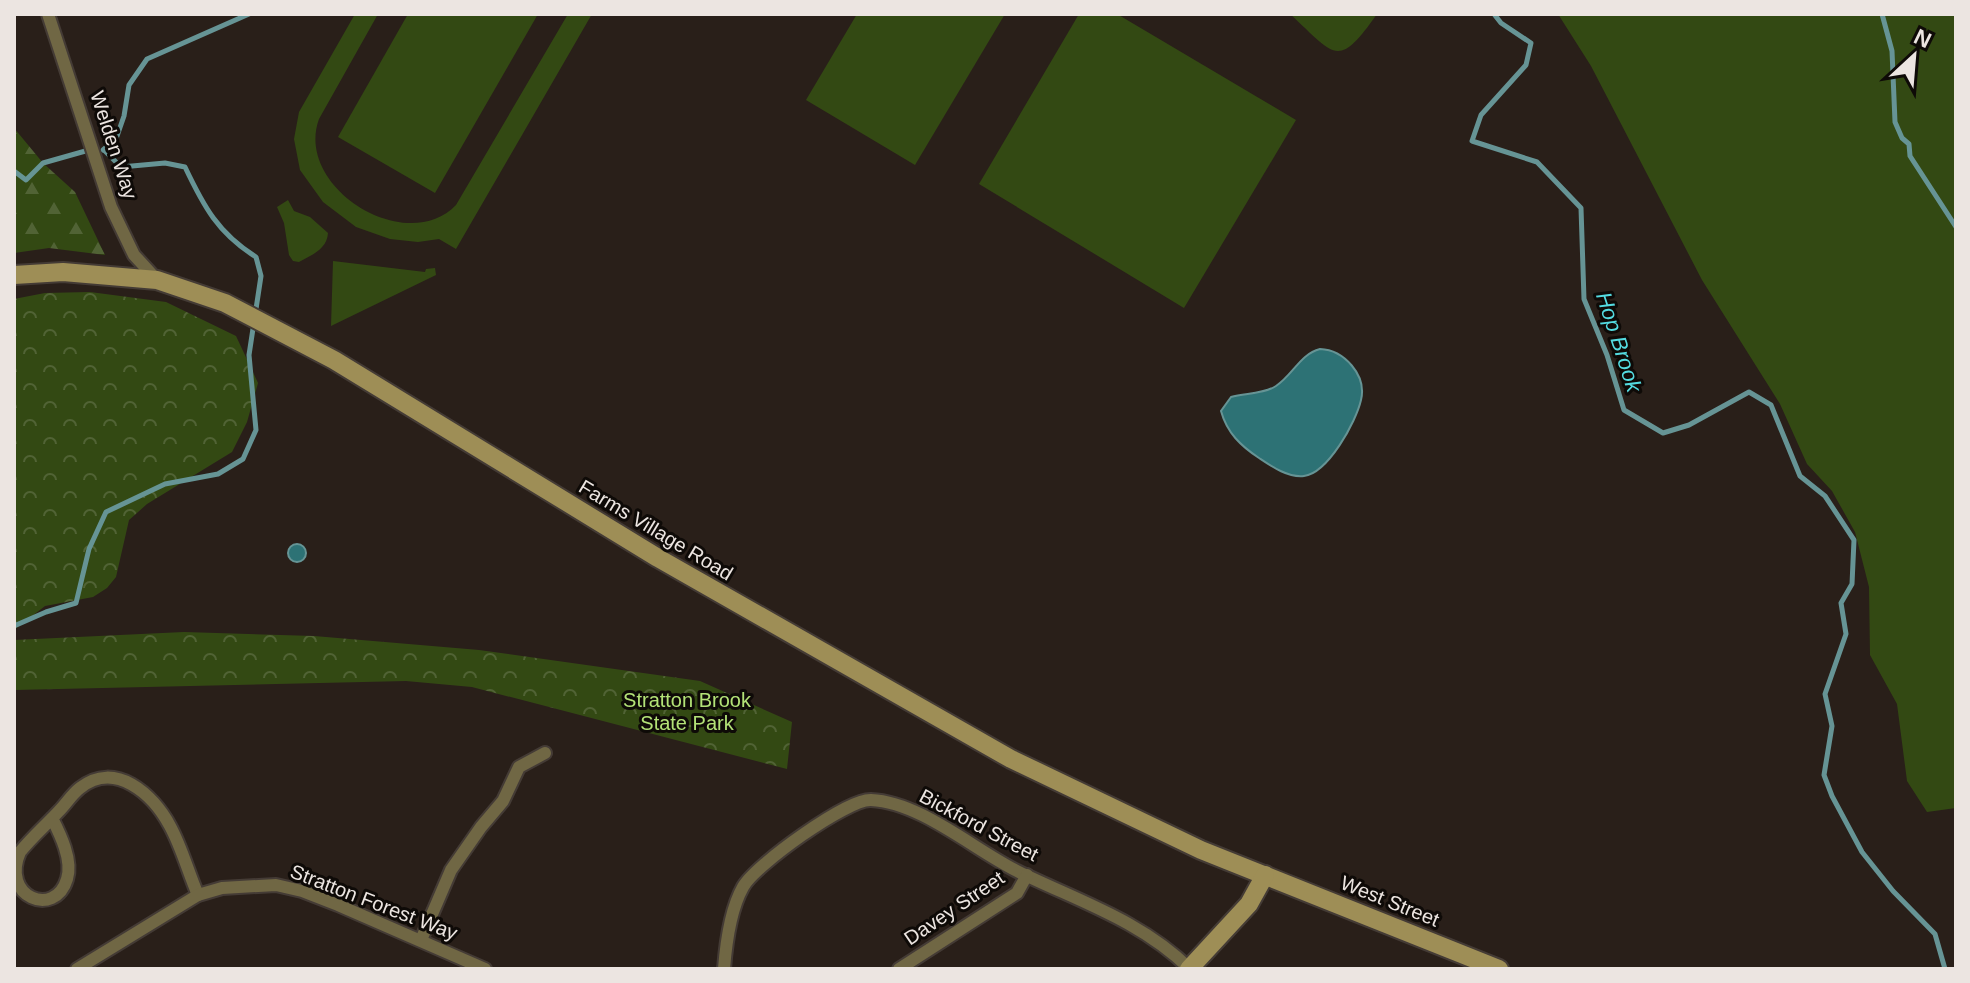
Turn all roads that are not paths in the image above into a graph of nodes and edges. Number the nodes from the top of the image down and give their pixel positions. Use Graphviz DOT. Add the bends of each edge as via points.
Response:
graph roads {
  1 [pos="48,14"];
  2 [pos="14,275"];
  3 [pos="157,280"];
  4 [pos="545,753"];
  5 [pos="52,818"];
  6 [pos="1027,875"];
  7 [pos="1265,875"];
  8 [pos="198,895"];
  9 [pos="421,940"];
  10 [pos="77,969"];
  11 [pos="485,969"];
  12 [pos="724,969"];
  13 [pos="899,969"];
  14 [pos="1190,969"];
  15 [pos="1499,969"];
  1 -- 3 [label="street, Welden Way" via="111,207 134,255"];
  2 -- 3 [label="main road, Farms Village Road" via="63,272"];
  3 -- 7 [label="main road, Farms Village Road" via="268,323 334,360 658,558 1011,759"];
  4 -- 9 [label="street" via="519,767 503,801 451,870"];
  5 -- 5 [label="street" via="14,864 20,891 42,901 67,880 61,838"];
  5 -- 8 [label="street" via="92,781 129,781 168,821"];
  6 -- 12 [label="street, Bickford Street" via="922,816 866,799 752,873 736,903"];
  6 -- 13 [label="street, Davey Street" via="1017,893"];
  6 -- 14 [label="street, Bickford Street" via="1117,916 1171,950"];
  7 -- 14 [label="main road" via="1249,904"];
  7 -- 15 [label="main road, West Street"];
  8 -- 9 [label="street, Stratton Forest Way" via="276,885"];
  8 -- 10 [label="street, Stratton Forest Way"];
  9 -- 11 [label="street, Stratton Forest Way"];
}
